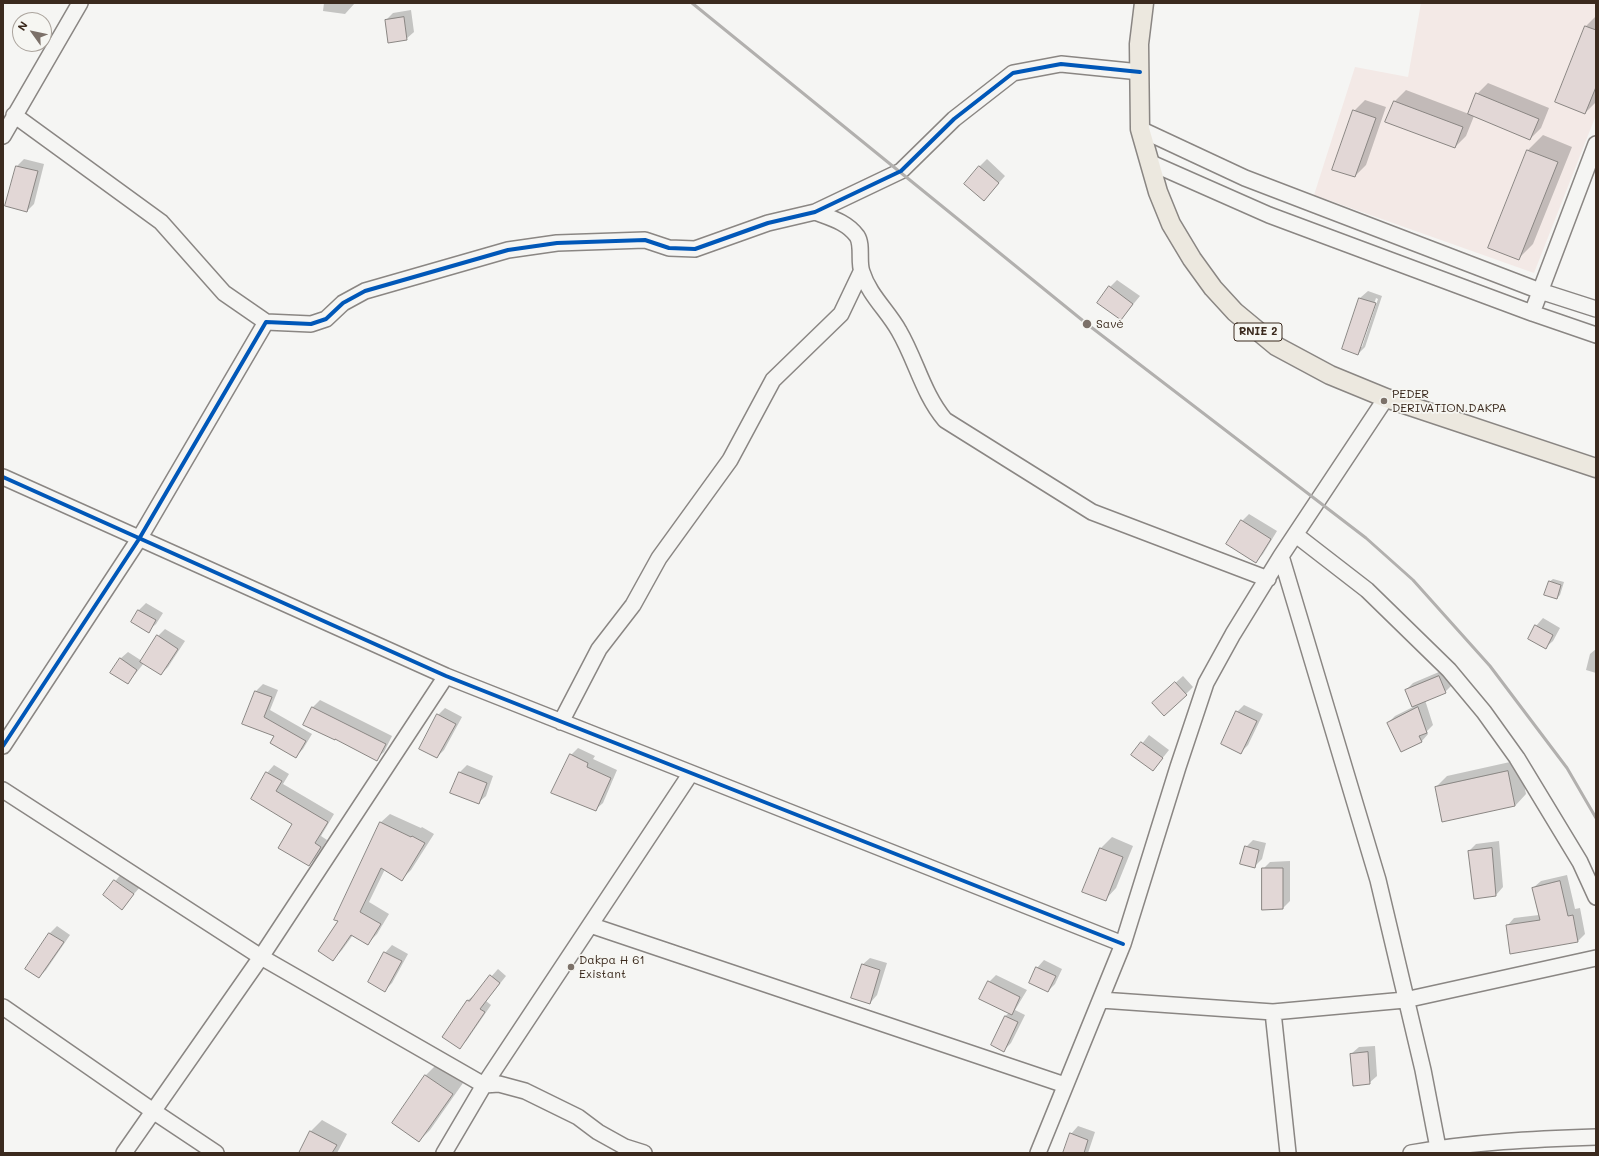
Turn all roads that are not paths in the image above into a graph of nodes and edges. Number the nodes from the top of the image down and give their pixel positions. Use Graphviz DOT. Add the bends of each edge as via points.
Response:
graph roads {
  1 [pos="80,3"];
  2 [pos="1144,3"];
  3 [pos="1140,72"];
  4 [pos="14,115"];
  5 [pos="1140,129"];
  6 [pos="3,136"];
  7 [pos="1596,144"];
  8 [pos="1149,162"];
  9 [pos="815,212"];
  10 [pos="861,272"];
  11 [pos="1540,291"];
  12 [pos="1596,310"];
  13 [pos="1532,313"];
  14 [pos="266,322"];
  15 [pos="1596,335"];
  16 [pos="1386,398"];
  17 [pos="1596,468"];
  18 [pos="3,477"];
  19 [pos="1296,535"];
  20 [pos="139,539"];
  21 [pos="1282,556"];
  22 [pos="1268,579"];
  23 [pos="446,676"];
  24 [pos="561,722"];
  25 [pos="3,746"];
  26 [pos="691,773"];
  27 [pos="3,790"];
  28 [pos="1596,897"];
  29 [pos="590,925"];
  30 [pos="1123,944"];
  31 [pos="261,957"];
  32 [pos="1596,958"];
  33 [pos="1101,1000"];
  34 [pos="1405,1000"];
  35 [pos="3,1007"];
  36 [pos="1273,1012"];
  37 [pos="484,1085"];
  38 [pos="1065,1085"];
  39 [pos="152,1111"];
  40 [pos="1596,1137"];
  41 [pos="1438,1151"];
  42 [pos="124,1153"];
  43 [pos="216,1153"];
  44 [pos="444,1153"];
  45 [pos="644,1153"];
  46 [pos="1038,1153"];
  47 [pos="1288,1153"];
  48 [pos="1411,1153"];
  1 -- 4 [label="street"];
  2 -- 3 [label="main road, RNIE 2" via="1139,44"];
  3 -- 5 [label="main road, RNIE 2"];
  3 -- 9 [label="street" via="1061,64 1013,73 954,119 901,171"];
  4 -- 6 [label="street"];
  4 -- 14 [label="street" via="161,222 224,293"];
  5 -- 8 [label="main road, RNIE 2"];
  5 -- 11 [label="street" via="1245,178"];
  7 -- 11 [label="street"];
  8 -- 13 [label="street" via="1269,215"];
  8 -- 16 [label="main road, RNIE 2" via="1171,224 1213,288 1235,312 1276,346 1301,361"];
  9 -- 10 [label="street" via="844,224 858,238"];
  9 -- 14 [label="street" via="768,223 695,249 669,248 645,240 557,243 508,250 365,291 343,303 326,318 311,324"];
  10 -- 22 [label="street" via="878,303 899,331 934,407 945,420 1092,512"];
  10 -- 24 [label="street" via="841,314 773,380 730,460 658,558 633,605 599,649"];
  11 -- 12 [label="street"];
  11 -- 13 [label="street"];
  13 -- 15 [label="street"];
  14 -- 20 [label="street"];
  16 -- 17 [label="main road, RNIE 2"];
  16 -- 19 [label="street"];
  18 -- 20 [label="street"];
  19 -- 21 [label="street"];
  19 -- 28 [label="street" via="1367,590 1449,670 1484,712 1517,758 1580,862"];
  20 -- 23 [label="street"];
  20 -- 25 [label="street"];
  21 -- 22 [label="street"];
  21 -- 34 [label="street" via="1378,880"];
  22 -- 30 [label="street" via="1206,683"];
  23 -- 24 [label="street"];
  23 -- 31 [label="street"];
  24 -- 26 [label="street"];
  26 -- 29 [label="street"];
  26 -- 30 [label="street"];
  27 -- 31 [label="street"];
  29 -- 37 [label="street"];
  29 -- 38 [label="street"];
  30 -- 33 [label="street"];
  31 -- 37 [label="street"];
  31 -- 39 [label="street"];
  32 -- 34 [label="street"];
  33 -- 36 [label="street"];
  33 -- 38 [label="street"];
  34 -- 36 [label="street"];
  34 -- 41 [label="street" via="1423,1070"];
  35 -- 39 [label="street"];
  36 -- 47 [label="street"];
  37 -- 44 [label="street"];
  37 -- 45 [label="street" via="499,1084 525,1091 578,1117 625,1147"];
  38 -- 46 [label="street"];
  39 -- 42 [label="street"];
  39 -- 43 [label="street"];
  40 -- 41 [label="street" via="1549,1138"];
  41 -- 48 [label="street"];
}
